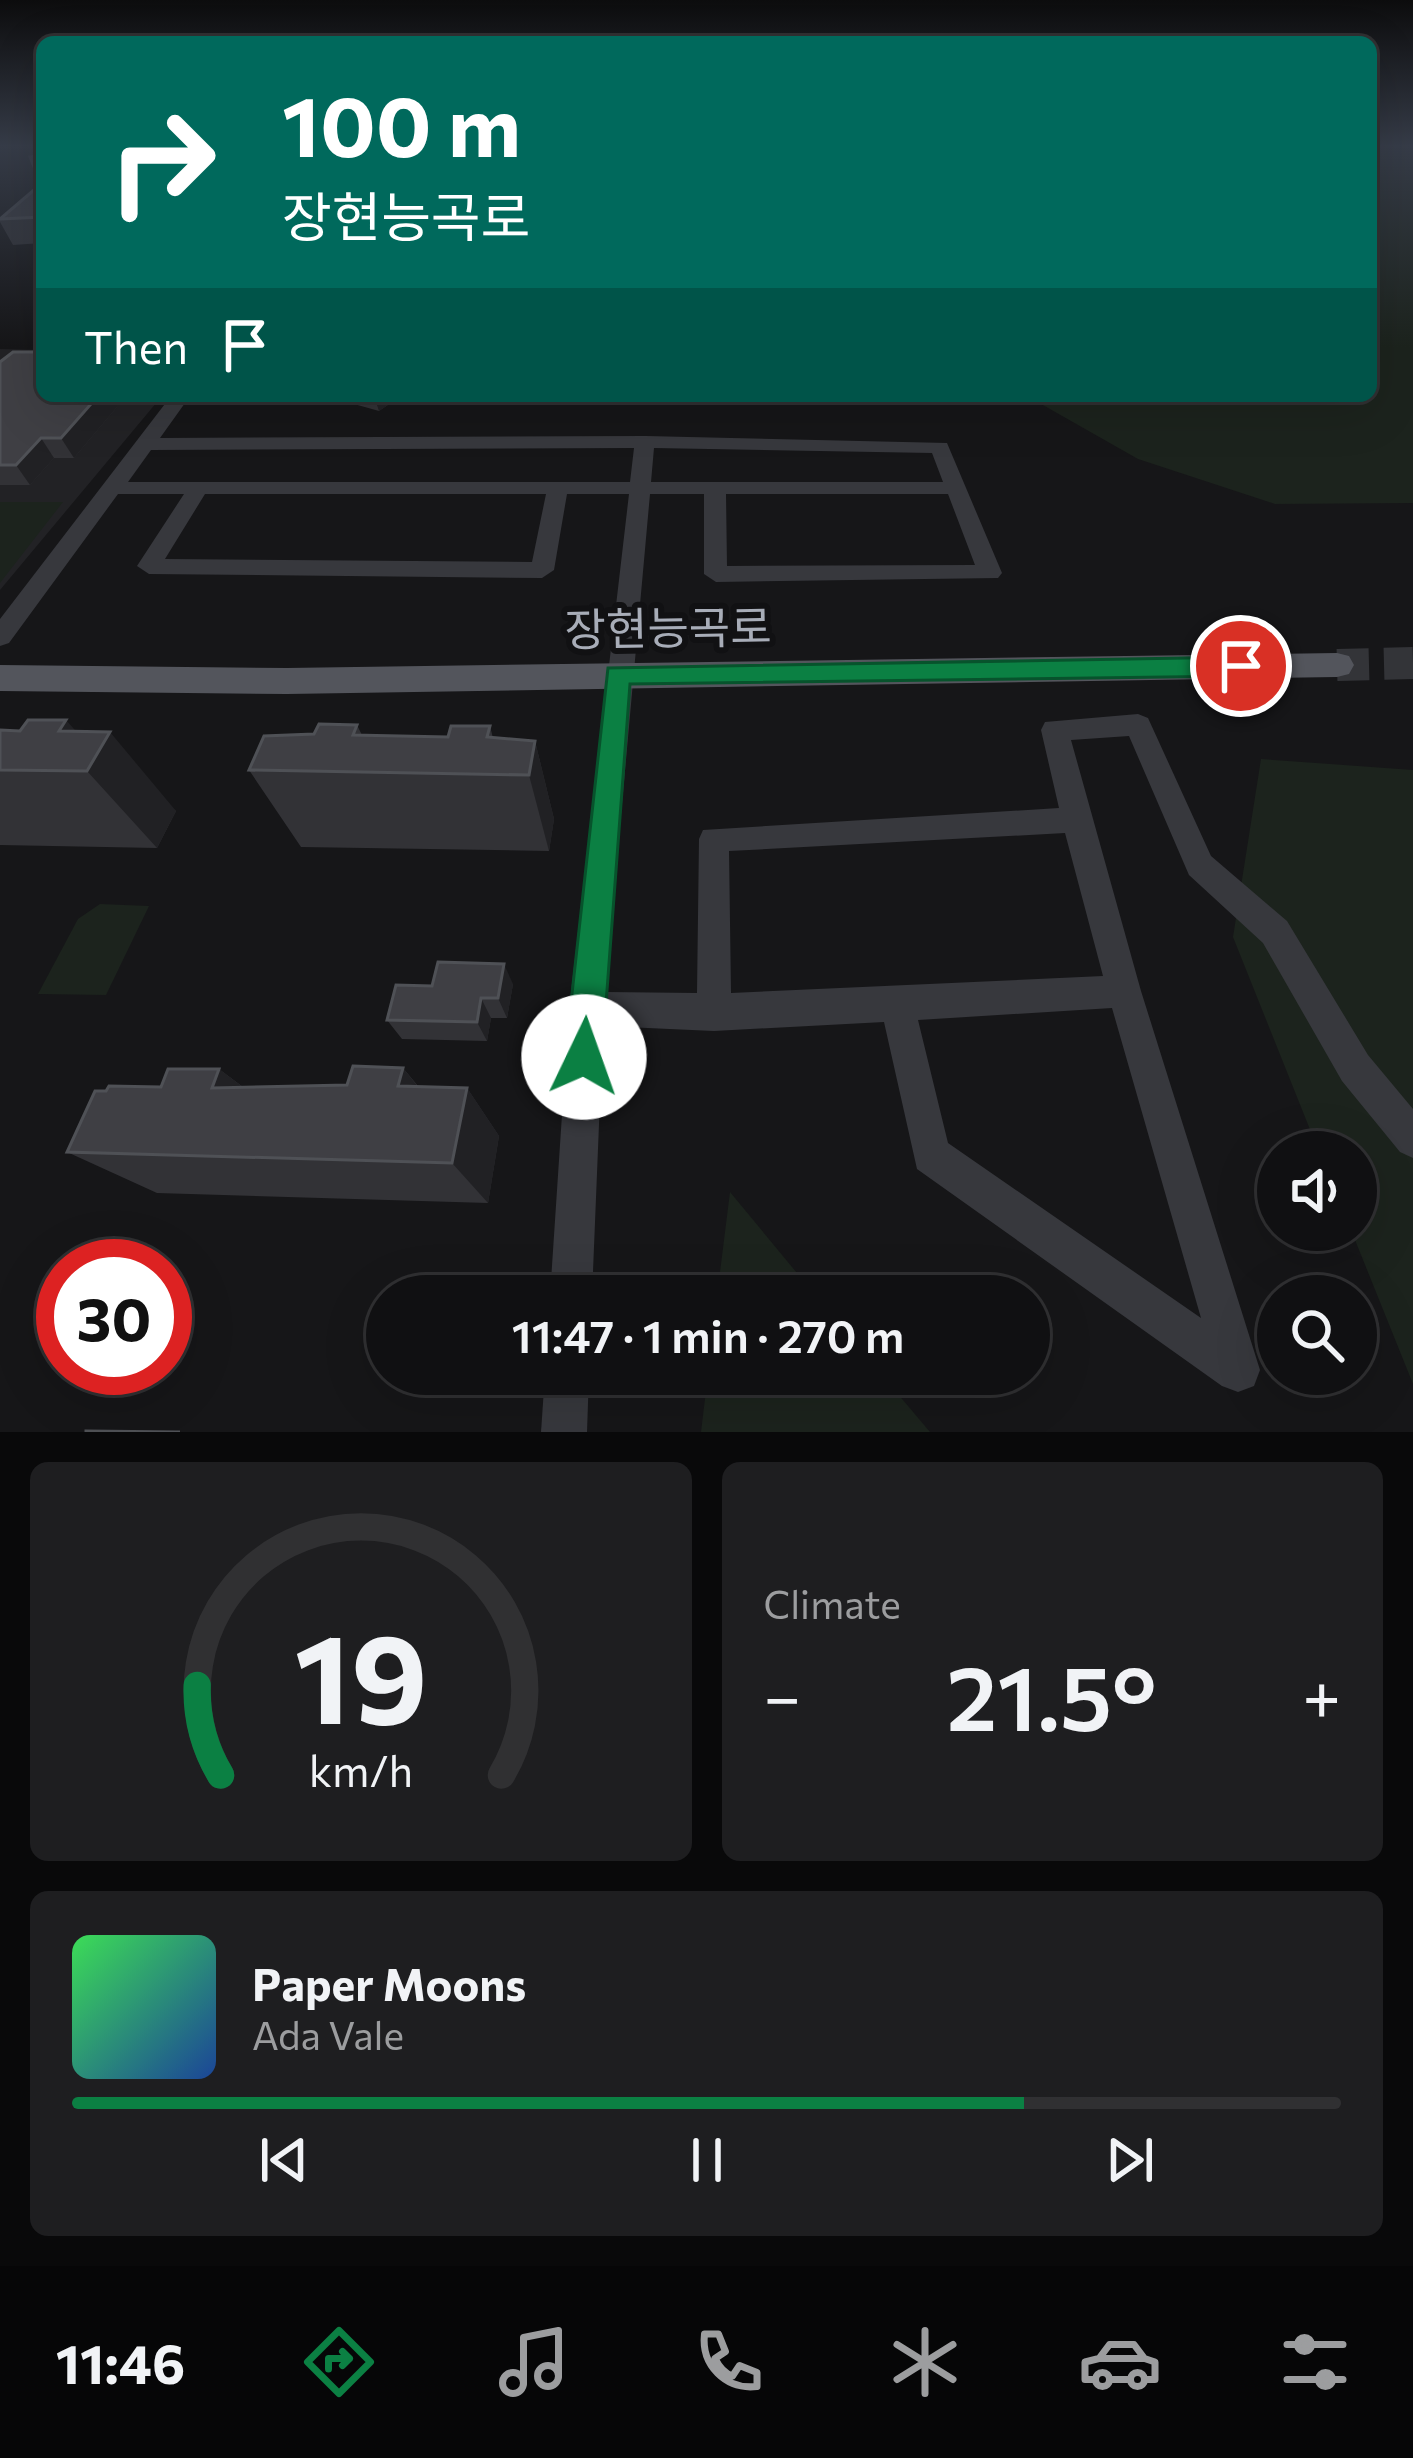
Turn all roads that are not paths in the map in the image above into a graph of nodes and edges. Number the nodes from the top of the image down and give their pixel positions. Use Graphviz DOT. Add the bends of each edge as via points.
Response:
graph roads {
  1 [pos="177,402"];
  2 [pos="645,442"];
  3 [pos="148,444"];
  4 [pos="116,488"];
  5 [pos="957,488"];
  6 [pos="197,490"];
  7 [pos="557,490"];
  8 [pos="642,490"];
  9 [pos="715,490"];
  10 [pos="0,637"];
  11 [pos="1337,665"];
  12 [pos="617,674"];
  13 [pos="0,678"];
  14 [pos="1076,820"];
  15 [pos="1124,991"];
  16 [pos="897,1004"];
  17 [pos="586,1009"];
  18 [pos="714,1014"];
  19 [pos="1413,1139"];
  20 [pos="572,1275"];
  21 [pos="566,1395"];
  22 [pos="564,1432"];
  1 -- 3 [label="street"];
  2 -- 3 [label="street"];
  2 -- 5 [label="street" via="940,447"];
  2 -- 8 [label="street"];
  3 -- 4 [label="street"];
  4 -- 6 [label="street"];
  4 -- 10 [label="street"];
  5 -- 9 [label="street"];
  5 -- 9 [label="street" via="990,573 716,574"];
  6 -- 7 [label="street"];
  6 -- 7 [label="street" via="149,566 542,570"];
  7 -- 8 [label="street"];
  8 -- 9 [label="street"];
  8 -- 12 [label="street"];
  11 -- 12 [label="main road, 장현능곡로"];
  12 -- 13 [label="main road, 장현능곡로"];
  12 -- 17 [label="street"];
  14 -- 15 [label="street"];
  14 -- 18 [label="street" via="714,839"];
  14 -- 19 [label="street" via="1054,730 1138,725 1200,865 1275,932 1355,1068"];
  15 -- 16 [label="street"];
  15 -- 16 [label="street" via="1238,1370 931,1155"];
  16 -- 18 [label="street"];
  17 -- 18 [label="street"];
  17 -- 20 [label="street"];
  21 -- 22 [label="street"];
}
